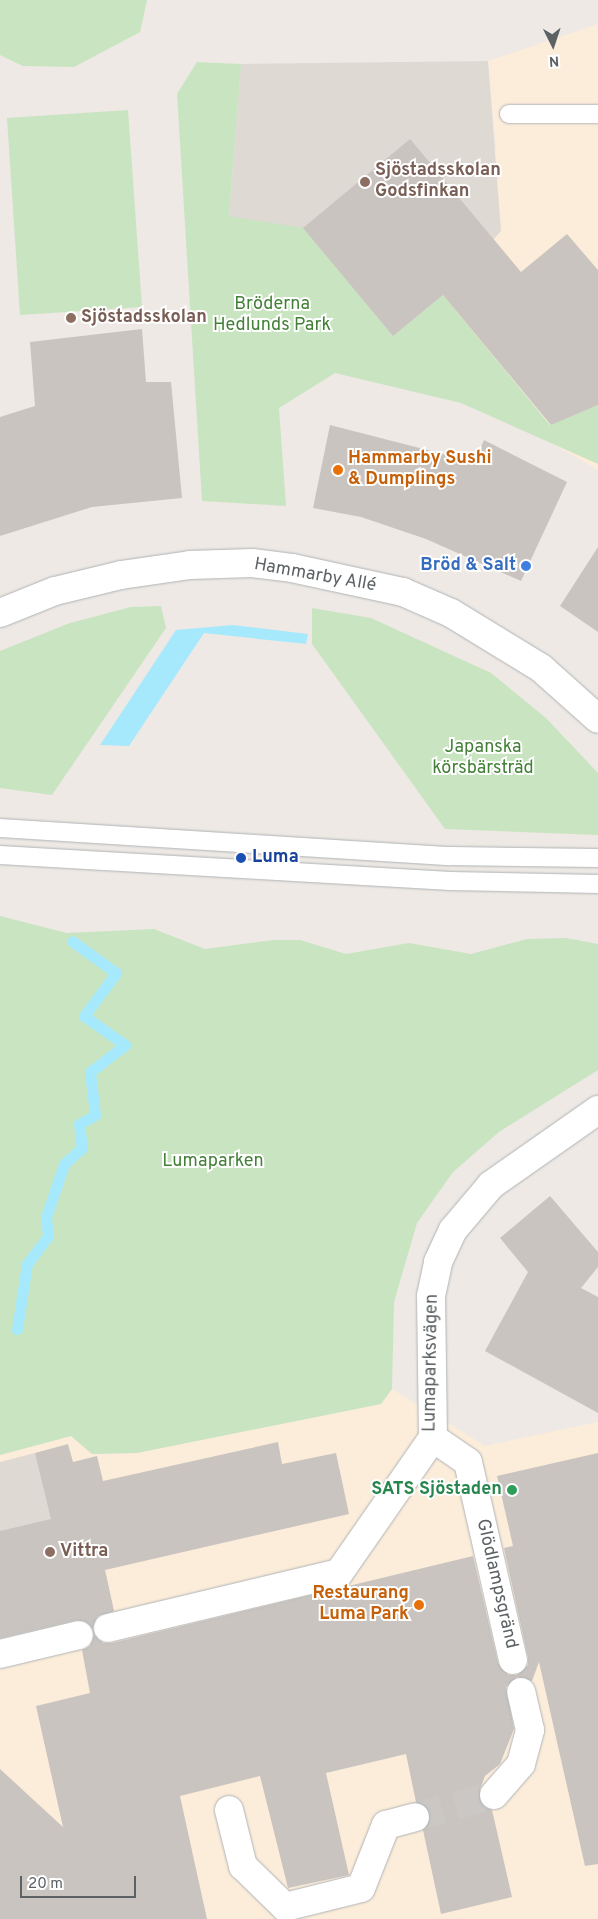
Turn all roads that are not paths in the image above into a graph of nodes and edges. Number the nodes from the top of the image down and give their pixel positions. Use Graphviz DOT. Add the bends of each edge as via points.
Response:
graph roads {
  1 [pos="509,114"];
  2 [pos="598,114"];
  3 [pos="0,613"];
  4 [pos="598,719"];
  5 [pos="0,828"];
  6 [pos="0,855"];
  7 [pos="598,858"];
  8 [pos="598,884"];
  9 [pos="598,1110"];
  10 [pos="433,1438"];
  11 [pos="108,1628"];
  12 [pos="79,1635"];
  13 [pos="0,1654"];
  14 [pos="514,1660"];
  15 [pos="521,1692"];
  16 [pos="494,1795"];
  17 [pos="230,1810"];
  18 [pos="415,1817"];
  1 -- 2 [label="lane"];
  3 -- 4 [label="street, Hammarby Allé" via="55,590 121,575 190,565 252,563 292,568 403,592 452,613 541,668"];
  5 -- 7 [label="lane" via="410,854"];
  6 -- 8 [label="lane" via="450,881"];
  9 -- 10 [label="street, Lumaparksvägen" via="490,1185 453,1230 438,1262 432,1296"];
  10 -- 11 [label="street, Lumaparksvägen" via="339,1574"];
  10 -- 14 [label="street, Glödlampsgränd" via="468,1462"];
  12 -- 13 [label="street"];
  15 -- 16 [label="street" via="530,1730 521,1764"];
  17 -- 18 [label="street" via="243,1866 285,1906 361,1888 386,1825"];
}
